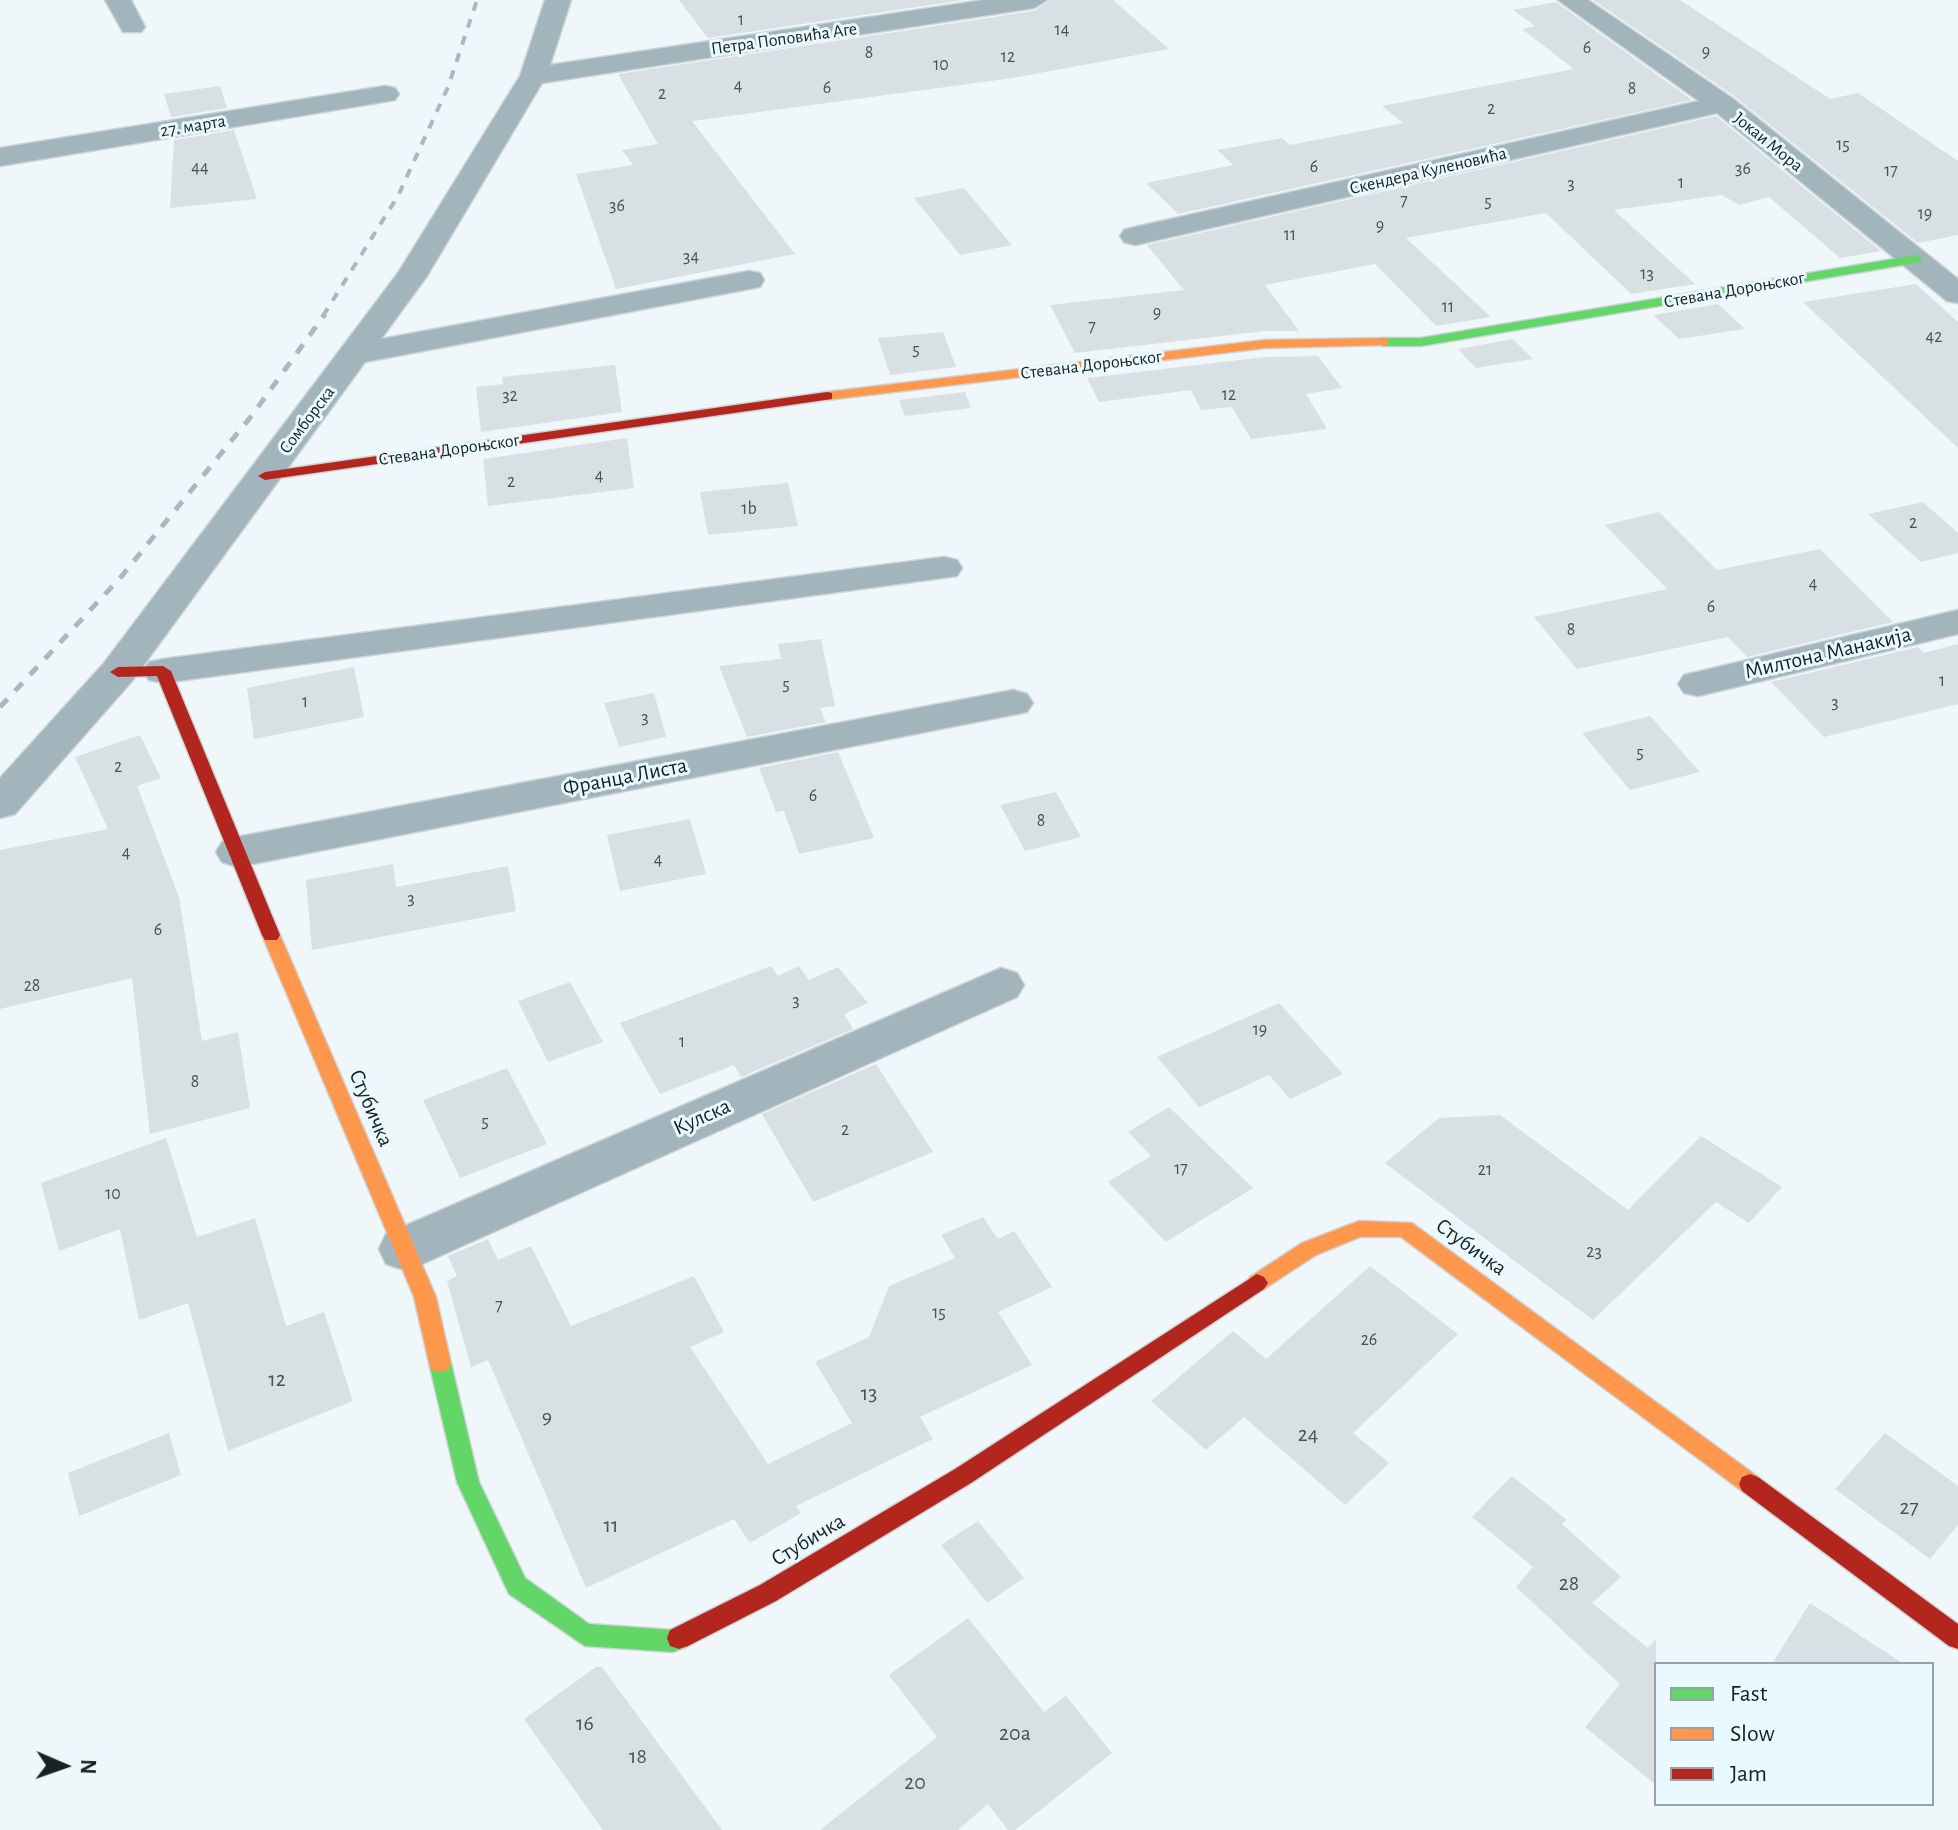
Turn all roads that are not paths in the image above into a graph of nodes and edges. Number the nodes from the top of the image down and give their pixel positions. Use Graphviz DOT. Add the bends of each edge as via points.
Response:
graph roads {
  1 [pos="118,0"];
  2 [pos="558,0"];
  3 [pos="1034,0"];
  4 [pos="1571,0"];
  5 [pos="132,27"];
  6 [pos="533,76"];
  7 [pos="385,94"];
  8 [pos="1722,104"];
  9 [pos="0,157"];
  10 [pos="1135,236"];
  11 [pos="1917,259"];
  12 [pos="749,280"];
  13 [pos="1958,294"];
  14 [pos="355,354"];
  15 [pos="265,476"];
  16 [pos="944,568"];
  17 [pos="1958,622"];
  18 [pos="163,671"];
  19 [pos="118,672"];
  20 [pos="1698,684"];
  21 [pos="1013,703"];
  22 [pos="0,804"];
  23 [pos="237,852"];
  24 [pos="1001,985"];
  25 [pos="404,1249"];
  26 [pos="1958,1638"];
  1 -- 5 [label="street"];
  2 -- 6 [label="street, Сомборска"];
  3 -- 6 [label="street, Петра Поповића Аге"];
  4 -- 8 [label="street, Јокаи Мора"];
  6 -- 14 [label="street, Сомборска" via="428,252"];
  7 -- 9 [label="street, 27. марта"];
  8 -- 10 [label="street, Скендера Куленовића"];
  8 -- 11 [label="street, Јокаи Мора"];
  11 -- 13 [label="street, Јокаи Мора"];
  11 -- 15 [label="street, Стевана Дороњског" via="1421,342 1249,346 870,390"];
  12 -- 14 [label="street"];
  14 -- 15 [label="street, Сомборска"];
  15 -- 19 [label="street, Сомборска"];
  16 -- 18 [label="street"];
  17 -- 20 [label="street, Милтона Манакија"];
  18 -- 19 [label="street"];
  18 -- 23 [label="street, Стубичка"];
  19 -- 22 [label="street, Сомборска"];
  21 -- 23 [label="street, Франца Листа"];
  23 -- 25 [label="street, Стубичка"];
  24 -- 25 [label="street, Кулска"];
  25 -- 26 [label="street, Стубичка" via="425,1297 474,1495 517,1586 585,1635 673,1641 768,1593 963,1476 1309,1249 1359,1229 1405,1229"];
}
